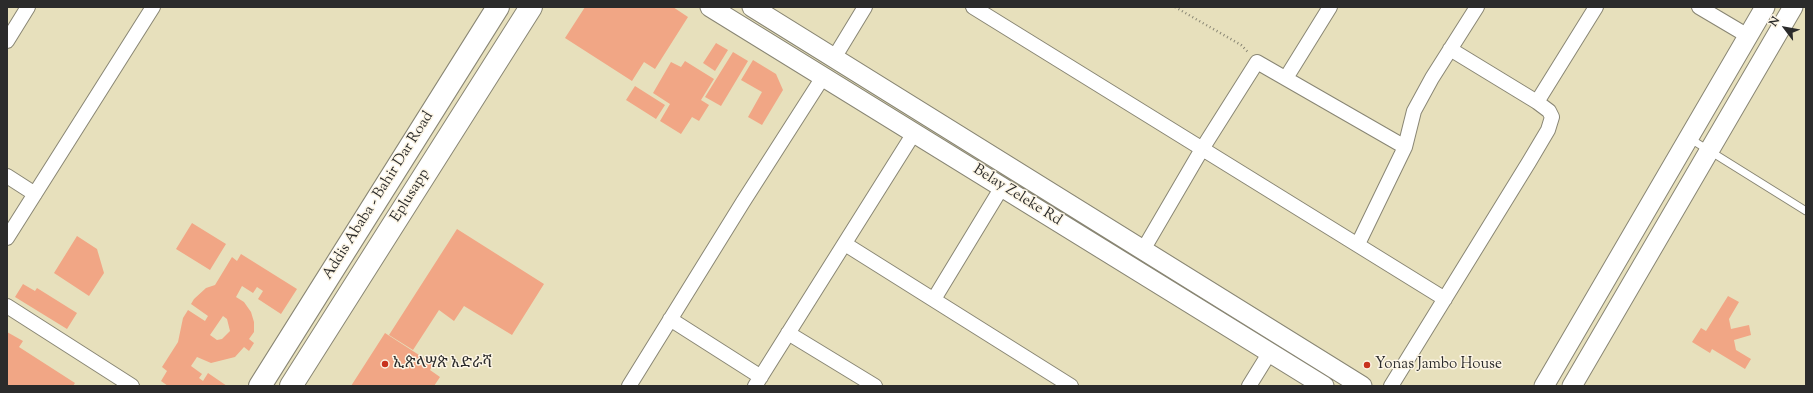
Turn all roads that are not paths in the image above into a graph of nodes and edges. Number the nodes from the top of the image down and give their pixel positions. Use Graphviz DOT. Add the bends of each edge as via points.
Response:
graph roads {
  1 [pos="28,7"];
  2 [pos="153,7"];
  3 [pos="498,7"];
  4 [pos="531,7"];
  5 [pos="710,7"];
  6 [pos="752,7"];
  7 [pos="865,7"];
  8 [pos="973,7"];
  9 [pos="1330,7"];
  10 [pos="1476,7"];
  11 [pos="1596,7"];
  12 [pos="1698,7"];
  13 [pos="1765,7"];
  14 [pos="1793,7"];
  15 [pos="1748,36"];
  16 [pos="7,41"];
  17 [pos="1450,49"];
  18 [pos="834,58"];
  19 [pos="823,77"];
  20 [pos="1286,78"];
  21 [pos="1537,102"];
  22 [pos="914,133"];
  23 [pos="1689,138"];
  24 [pos="1406,146"];
  25 [pos="1202,149"];
  26 [pos="1710,151"];
  27 [pos="1013,169"];
  28 [pos="7,176"];
  29 [pos="1002,187"];
  30 [pos="35,194"];
  31 [pos="1806,211"];
  32 [pos="7,238"];
  33 [pos="844,244"];
  34 [pos="1358,244"];
  35 [pos="1143,250"];
  36 [pos="934,299"];
  37 [pos="1445,299"];
  38 [pos="7,306"];
  39 [pos="670,319"];
  40 [pos="788,333"];
  41 [pos="1281,335"];
  42 [pos="1270,352"];
  43 [pos="758,381"];
  44 [pos="1063,384"];
  45 [pos="132,386"];
  46 [pos="260,386"];
  47 [pos="291,386"];
  48 [pos="629,386"];
  49 [pos="875,386"];
  50 [pos="1249,386"];
  51 [pos="1324,386"];
  52 [pos="1362,386"];
  53 [pos="1392,386"];
  54 [pos="1544,386"];
  55 [pos="1572,386"];
  1 -- 16 [label="street"];
  2 -- 30 [label="street"];
  3 -- 46 [label="highway, Addis Ababa - Bahir Dar Road"];
  4 -- 47 [label="highway, Eplusapp"];
  5 -- 19 [label="street, Belay Zeleke Rd"];
  6 -- 18 [label="street, Belay Zeleke Rd"];
  7 -- 18 [label="street"];
  8 -- 25 [label="street"];
  9 -- 20 [label="street"];
  10 -- 17 [label="street"];
  11 -- 21 [label="street"];
  12 -- 15 [label="street"];
  13 -- 15 [label="street"];
  14 -- 26 [label="street"];
  15 -- 23 [label="street"];
  17 -- 21 [label="street"];
  17 -- 24 [label="street" via="1414,111"];
  18 -- 19 [label="street"];
  18 -- 27 [label="street, Belay Zeleke Rd"];
  19 -- 22 [label="street, Belay Zeleke Rd"];
  19 -- 39 [label="street"];
  20 -- 24 [label="street"];
  20 -- 25 [label="street" via="1257,62"];
  21 -- 37 [label="street" via="1549,111 1552,117 1548,130"];
  22 -- 29 [label="street, Belay Zeleke Rd"];
  22 -- 33 [label="street"];
  23 -- 26 [label="lane"];
  23 -- 54 [label="street"];
  24 -- 34 [label="street"];
  25 -- 34 [label="street"];
  25 -- 35 [label="street"];
  26 -- 31 [label="lane"];
  26 -- 55 [label="street"];
  27 -- 29 [label="street"];
  27 -- 35 [label="street, Belay Zeleke Rd"];
  28 -- 30 [label="street"];
  29 -- 36 [label="street"];
  29 -- 42 [label="street, Belay Zeleke Rd"];
  30 -- 32 [label="street"];
  33 -- 36 [label="street"];
  33 -- 40 [label="street"];
  34 -- 37 [label="street"];
  35 -- 41 [label="street, Belay Zeleke Rd"];
  36 -- 44 [label="street"];
  37 -- 53 [label="street"];
  38 -- 45 [label="street"];
  39 -- 43 [label="street"];
  39 -- 48 [label="street"];
  40 -- 43 [label="street"];
  40 -- 49 [label="street"];
  41 -- 42 [label="street"];
  41 -- 52 [label="street, Belay Zeleke Rd"];
  42 -- 50 [label="street"];
  42 -- 51 [label="street, Belay Zeleke Rd"];
}
